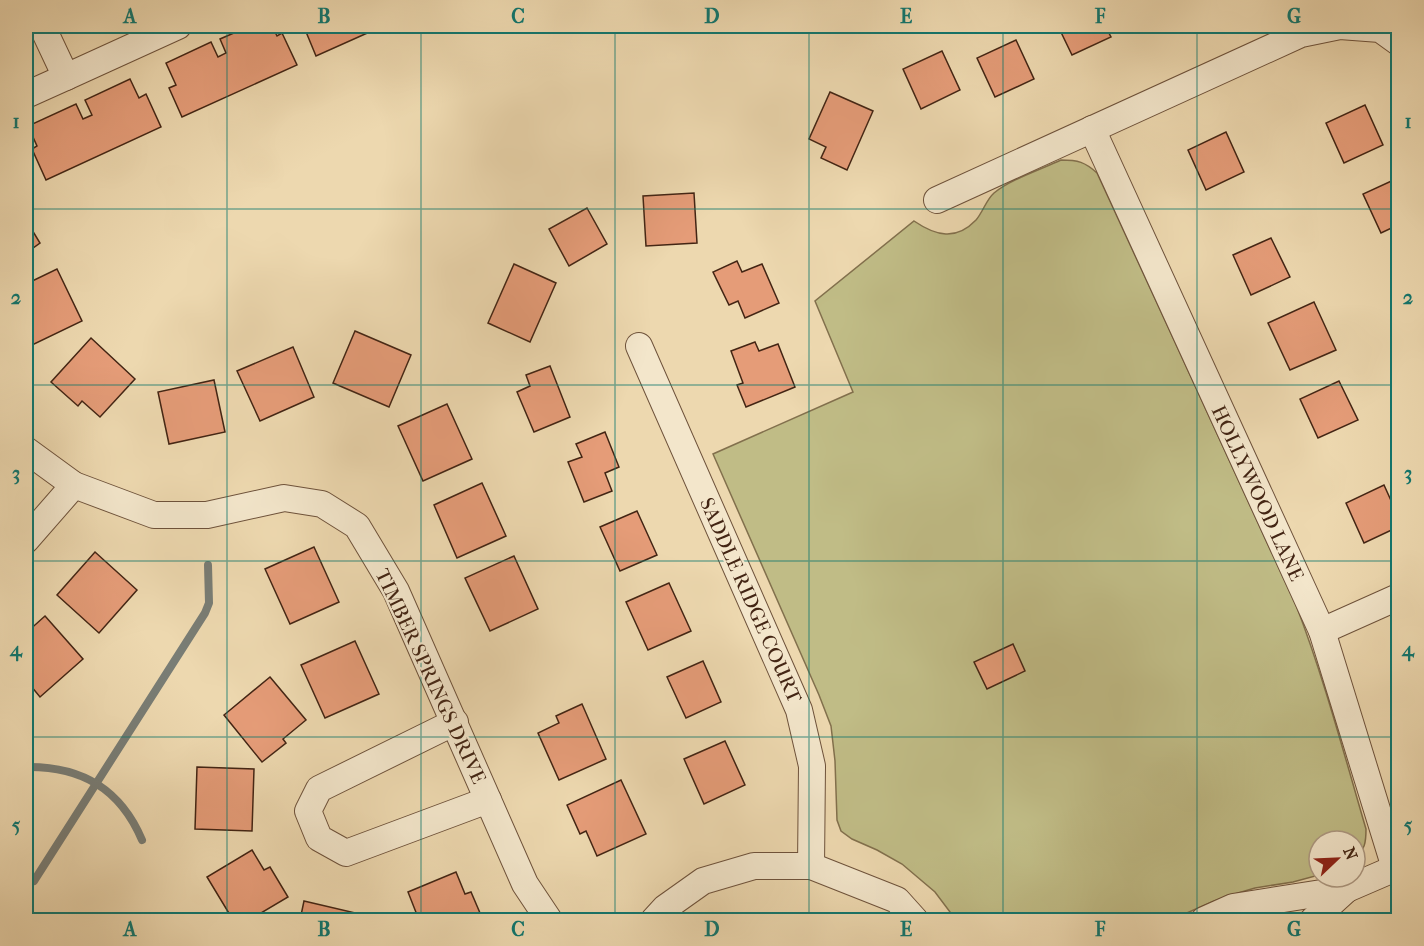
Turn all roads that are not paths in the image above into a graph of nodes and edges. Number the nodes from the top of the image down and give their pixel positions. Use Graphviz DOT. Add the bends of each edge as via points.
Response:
graph roads {
  1 [pos="42,26"];
  2 [pos="178,26"];
  3 [pos="1398,42"];
  4 [pos="66,78"];
  5 [pos="26,95"];
  6 [pos="1092,129"];
  7 [pos="937,200"];
  8 [pos="639,346"];
  9 [pos="26,450"];
  10 [pos="74,484"];
  11 [pos="26,540"];
  12 [pos="1398,597"];
  13 [pos="1322,631"];
  14 [pos="454,722"];
  15 [pos="488,800"];
  16 [pos="811,866"];
  17 [pos="1397,867"];
  18 [pos="1367,880"];
  19 [pos="1347,889"];
  20 [pos="549,921"];
  21 [pos="654,921"];
  22 [pos="915,921"];
  23 [pos="1204,921"];
  24 [pos="1313,921"];
  1 -- 4 [label="street"];
  2 -- 4 [label="street"];
  3 -- 6 [label="street" via="1380,29 1340,26 1301,34"];
  4 -- 5 [label="street"];
  6 -- 7 [label="street"];
  6 -- 13 [label="street, HOLLYWOOD LANE"];
  8 -- 16 [label="street, SADDLE RIDGE COURT" via="799,710 812,766"];
  9 -- 10 [label="street, TIMBER SPRINGS DRIVE"];
  10 -- 11 [label="street"];
  10 -- 14 [label="street, TIMBER SPRINGS DRIVE" via="154,515 207,515 284,498 322,504 357,526 396,591"];
  12 -- 13 [label="street"];
  13 -- 17 [label="street, HOLLYWOOD LANE"];
  14 -- 15 [label="street, TIMBER SPRINGS DRIVE"];
  14 -- 15 [label="street" via="319,789 308,811 319,838 346,853"];
  15 -- 20 [label="street, TIMBER SPRINGS DRIVE" via="525,884"];
  16 -- 21 [label="street" via="754,866 703,881 665,908"];
  16 -- 22 [label="street" via="897,900"];
  17 -- 18 [label="street"];
  19 -- 23 [label="street" via="1233,907"];
  19 -- 24 [label="street"];
}
